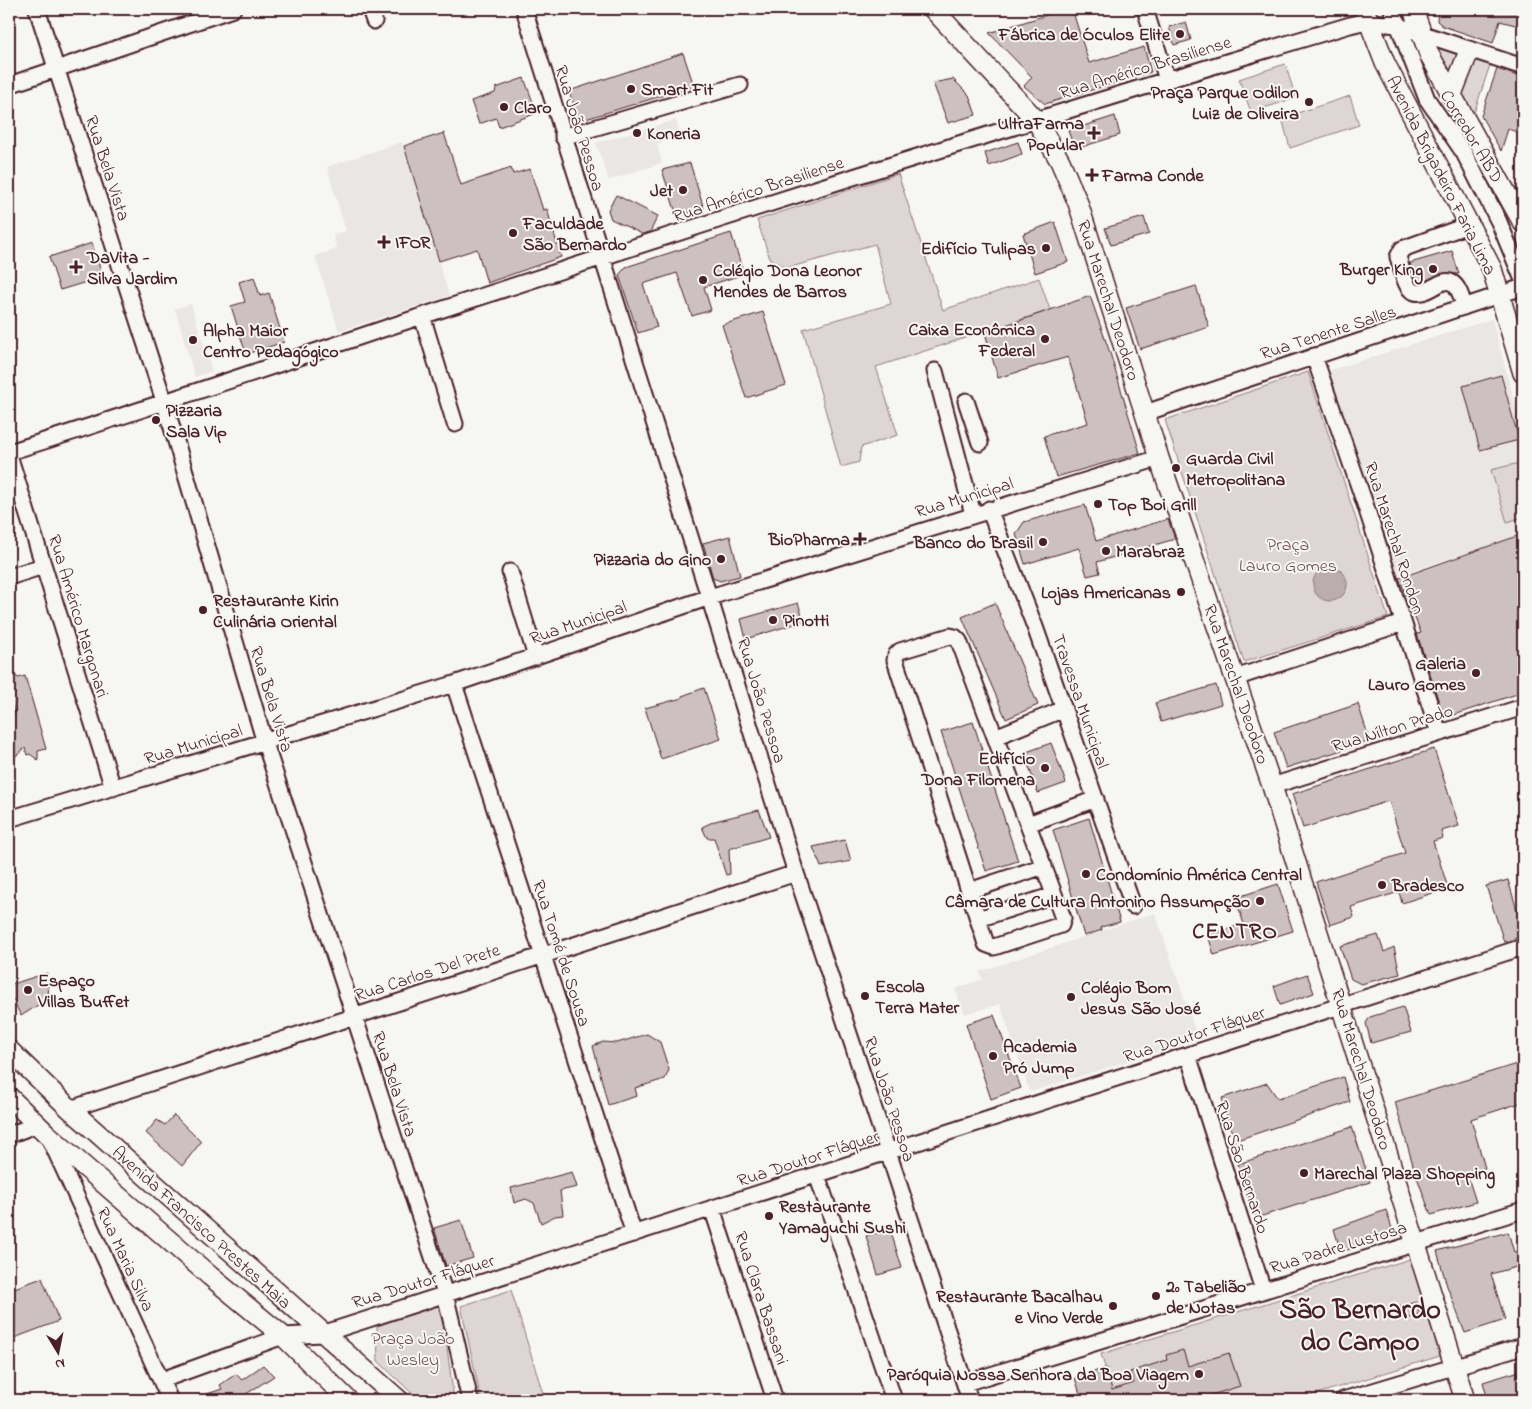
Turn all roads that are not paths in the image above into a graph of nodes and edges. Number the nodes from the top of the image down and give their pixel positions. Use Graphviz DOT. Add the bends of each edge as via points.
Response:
graph roads {
  1 [pos="37,9"];
  2 [pos="233,9"];
  3 [pos="524,9"];
  4 [pos="933,9"];
  5 [pos="1145,9"];
  6 [pos="1392,9"];
  7 [pos="1413,9"];
  8 [pos="1366,15"];
  9 [pos="1396,25"];
  10 [pos="1420,32"];
  11 [pos="1469,51"];
  12 [pos="1523,67"];
  13 [pos="56,69"];
  14 [pos="1167,80"];
  15 [pos="9,85"];
  16 [pos="740,85"];
  17 [pos="1452,94"];
  18 [pos="1036,120"];
  19 [pos="563,138"];
  20 [pos="1523,222"];
  21 [pos="1470,224"];
  22 [pos="601,258"];
  23 [pos="1523,280"];
  24 [pos="1523,287"];
  25 [pos="1501,294"];
  26 [pos="1464,306"];
  27 [pos="422,316"];
  28 [pos="1314,356"];
  29 [pos="935,371"];
  30 [pos="1523,373"];
  31 [pos="966,401"];
  32 [pos="165,404"];
  33 [pos="1145,413"];
  34 [pos="455,424"];
  35 [pos="980,443"];
  36 [pos="9,454"];
  37 [pos="1159,458"];
  38 [pos="989,509"];
  39 [pos="973,514"];
  40 [pos="43,566"];
  41 [pos="510,572"];
  42 [pos="9,577"];
  43 [pos="710,596"];
  44 [pos="1403,623"];
  45 [pos="536,657"];
  46 [pos="1235,678"];
  47 [pos="454,684"];
  48 [pos="1523,707"];
  49 [pos="1064,709"];
  50 [pos="1439,732"];
  51 [pos="995,737"];
  52 [pos="265,742"];
  53 [pos="1272,786"];
  54 [pos="113,788"];
  55 [pos="1096,799"];
  56 [pos="9,819"];
  57 [pos="1028,824"];
  58 [pos="1044,866"];
  59 [pos="796,873"];
  60 [pos="970,891"];
  61 [pos="1054,895"];
  62 [pos="1133,906"];
  63 [pos="978,919"];
  64 [pos="1523,948"];
  65 [pos="542,954"];
  66 [pos="1342,1006"];
  67 [pos="353,1016"];
  68 [pos="9,1050"];
  69 [pos="1188,1056"];
  70 [pos="9,1097"];
  71 [pos="70,1108"];
  72 [pos="42,1129"];
  73 [pos="9,1135"];
  74 [pos="888,1152"];
  75 [pos="817,1174"];
  76 [pos="712,1208"];
  77 [pos="1523,1210"];
  78 [pos="634,1234"];
  79 [pos="1416,1243"];
  80 [pos="1263,1290"];
  81 [pos="445,1294"];
  82 [pos="322,1334"];
  83 [pos="283,1336"];
  84 [pos="1523,1346"];
  85 [pos="1455,1367"];
  86 [pos="162,1380"];
  87 [pos="964,1383"];
  88 [pos="170,1400"];
  89 [pos="348,1400"];
  90 [pos="399,1400"];
  91 [pos="470,1400"];
  92 [pos="775,1400"];
  93 [pos="894,1400"];
  94 [pos="970,1400"];
  95 [pos="1343,1400"];
  96 [pos="1465,1400"];
  1 -- 13 [label="street, Rua Bela Vista"];
  2 -- 13 [label="street"];
  3 -- 19 [label="street, Rua João Pessoa"];
  4 -- 18 [label="main road, Rua Marechal Deodoro"];
  5 -- 14 [label="street"];
  6 -- 9 [label="street, Corredor ABD"];
  7 -- 10 [label="main road"];
  8 -- 9 [label="street, Rua Américo Brasiliense"];
  8 -- 14 [label="street, Rua Américo Brasiliense"];
  8 -- 21 [label="main road, Avenida Brigadeiro Faria Lima" via="1385,63"];
  9 -- 10 [label="street, Rua Américo Brasiliense"];
  9 -- 23 [label="street, Corredor ABD" via="1427,99 1464,153 1499,222"];
  10 -- 11 [label="street, Rua Américo Brasiliense"];
  10 -- 17 [label="main road"];
  11 -- 12 [label="street, Rua Américo Brasiliense"];
  11 -- 17 [label="main road"];
  13 -- 15 [label="street"];
  13 -- 32 [label="street, Rua Bela Vista"];
  14 -- 18 [label="street, Rua Américo Brasiliense"];
  16 -- 19 [label="street"];
  17 -- 20 [label="main road"];
  18 -- 22 [label="street, Rua Américo Brasiliense"];
  18 -- 33 [label="main road, Rua Marechal Deodoro" via="1060,161 1078,203"];
  19 -- 22 [label="street, Rua João Pessoa"];
  21 -- 25 [label="main road, Avenida Brigadeiro Faria Lima"];
  21 -- 26 [label="street" via="1402,249 1398,256 1412,291 1454,283 1460,288"];
  22 -- 27 [label="street, Rua Américo Brasiliense"];
  22 -- 43 [label="street, Rua João Pessoa"];
  24 -- 25 [label="street, Rua Tenente Salles"];
  25 -- 26 [label="street, Rua Tenente Salles"];
  25 -- 30 [label="main road, Avenida Brigadeiro Faria Lima"];
  26 -- 28 [label="street, Rua Tenente Salles"];
  27 -- 32 [label="street, Rua Américo Brasiliense"];
  27 -- 34 [label="street"];
  28 -- 33 [label="street, Rua Tenente Salles"];
  28 -- 44 [label="street, Rua Marechal Rondon"];
  29 -- 39 [label="street"];
  31 -- 35 [label="street"];
  32 -- 36 [label="street, Rua Américo Brasiliense"];
  32 -- 52 [label="street, Rua Bela Vista"];
  33 -- 37 [label="main road, Rua Marechal Deodoro"];
  36 -- 40 [label="street, Rua Américo Margonari"];
  37 -- 38 [label="street, Rua Municipal"];
  37 -- 46 [label="main road, Rua Marechal Deodoro"];
  38 -- 39 [label="street, Rua Municipal"];
  38 -- 49 [label="street, Travessa Municipal"];
  39 -- 43 [label="street, Rua Municipal"];
  40 -- 42 [label="street"];
  40 -- 54 [label="street, Rua Américo Margonari"];
  41 -- 45 [label="street"];
  43 -- 45 [label="street, Rua Municipal"];
  43 -- 59 [label="street, Rua João Pessoa"];
  44 -- 46 [label="street"];
  44 -- 50 [label="street, Rua Marechal Rondon"];
  45 -- 47 [label="street, Rua Municipal"];
  46 -- 53 [label="main road, Rua Marechal Deodoro"];
  47 -- 52 [label="street, Rua Municipal"];
  47 -- 65 [label="street, Rua Tomé de Sousa"];
  48 -- 50 [label="street, Rua Nílton Prado"];
  49 -- 51 [label="street"];
  49 -- 55 [label="street, Travessa Municipal"];
  50 -- 53 [label="street, Rua Nílton Prado"];
  51 -- 57 [label="street"];
  51 -- 60 [label="street" via="955,637 900,651 896,655"];
  52 -- 54 [label="street, Rua Municipal"];
  52 -- 67 [label="street, Rua Bela Vista"];
  53 -- 66 [label="main road, Rua Marechal Deodoro"];
  54 -- 56 [label="street, Rua Municipal"];
  55 -- 57 [label="street"];
  55 -- 62 [label="street, Travessa Municipal"];
  57 -- 58 [label="street"];
  58 -- 60 [label="street"];
  58 -- 61 [label="street"];
  59 -- 65 [label="street, Rua Carlos Del Prete"];
  59 -- 74 [label="street, Rua João Pessoa"];
  60 -- 63 [label="street"];
  61 -- 63 [label="street"];
  61 -- 63 [label="street" via="1063,918 1061,925 994,947 986,944"];
  64 -- 66 [label="street, Rua Doutor Fláquer"];
  65 -- 67 [label="street, Rua Carlos Del Prete"];
  65 -- 78 [label="street, Rua Tomé de Sousa"];
  66 -- 69 [label="street, Rua Doutor Fláquer"];
  66 -- 79 [label="main road, Rua Marechal Deodoro"];
  67 -- 71 [label="street, Rua Carlos Del Prete"];
  67 -- 81 [label="street, Rua Bela Vista"];
  68 -- 71 [label="main road, Avenida Francisco Prestes Maia"];
  69 -- 74 [label="street, Rua Doutor Fláquer"];
  69 -- 80 [label="street, Rua São Bernardo"];
  70 -- 72 [label="main road, Avenida Francisco Prestes Maia"];
  71 -- 82 [label="main road, Avenida Francisco Prestes Maia"];
  72 -- 73 [label="street"];
  72 -- 83 [label="main road, Avenida Francisco Prestes Maia"];
  72 -- 86 [label="street, Rua Maria Silva"];
  74 -- 75 [label="street, Rua Doutor Fláquer"];
  74 -- 87 [label="street, Rua João Pessoa"];
  75 -- 76 [label="street, Rua Doutor Fláquer"];
  75 -- 93 [label="street"];
  76 -- 78 [label="street, Rua Doutor Fláquer"];
  76 -- 92 [label="street, Rua Clara Bassani"];
  77 -- 79 [label="street, Rua Padre Lustosa"];
  78 -- 81 [label="street, Rua Doutor Fláquer"];
  79 -- 80 [label="street, Rua Padre Lustosa"];
  79 -- 85 [label="main road, Rua Marechal Deodoro"];
  80 -- 87 [label="street, Rua Padre Lustosa"];
  81 -- 82 [label="street, Rua Doutor Fláquer"];
  81 -- 91 [label="street, Rua Bela Vista"];
  82 -- 83 [label="street, Rua Doutor Fláquer"];
  82 -- 90 [label="main road, Avenida Francisco Prestes Maia"];
  83 -- 86 [label="street, Rua Doutor Fláquer"];
  83 -- 89 [label="main road, Avenida Francisco Prestes Maia"];
  84 -- 85 [label="street"];
  85 -- 95 [label="street"];
  85 -- 96 [label="main road, Rua Marechal Deodoro"];
  86 -- 88 [label="street, Rua Maria Silva"];
  87 -- 94 [label="street, Rua João Pessoa"];
}
